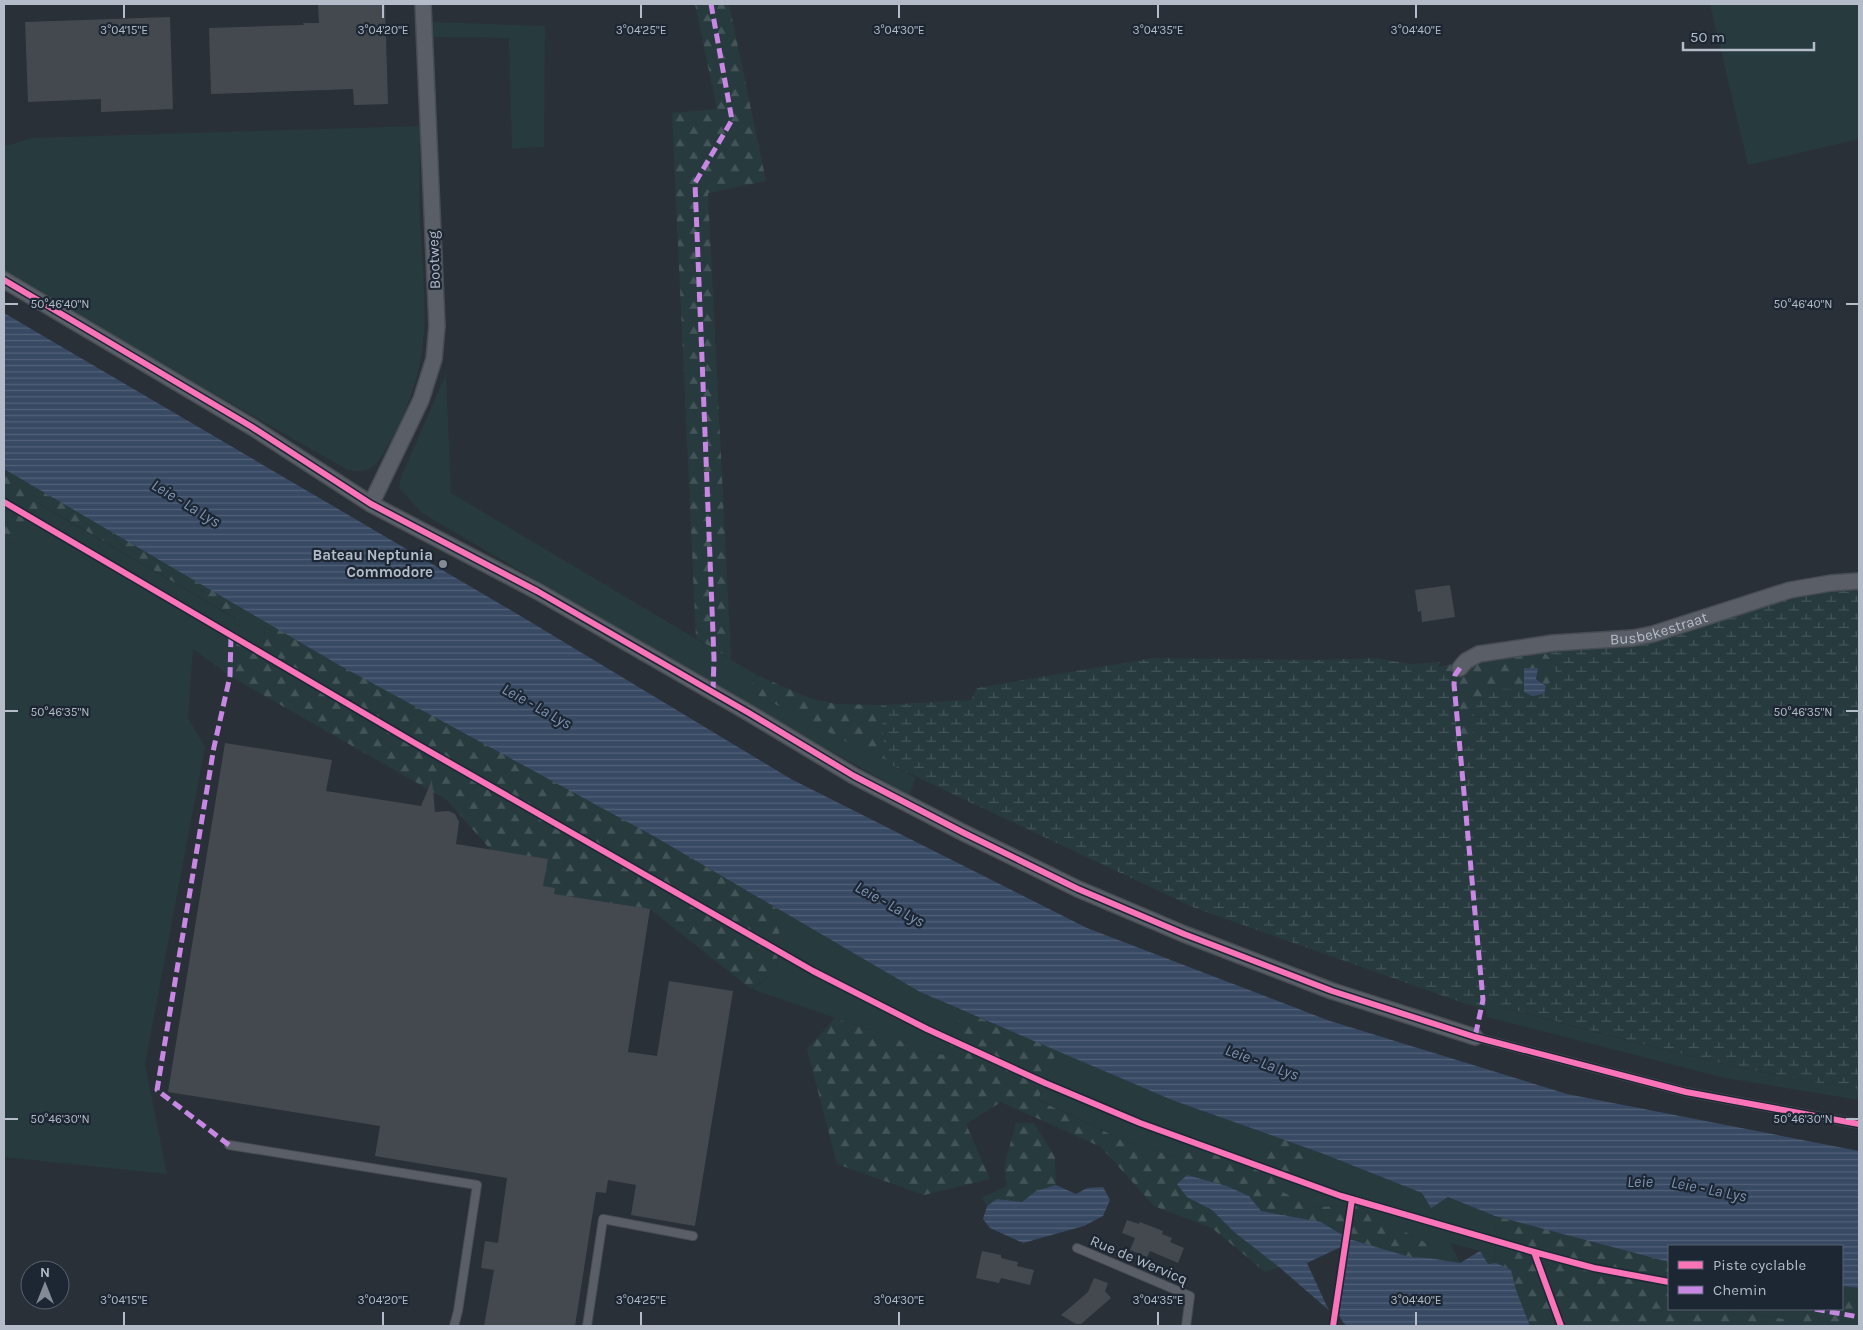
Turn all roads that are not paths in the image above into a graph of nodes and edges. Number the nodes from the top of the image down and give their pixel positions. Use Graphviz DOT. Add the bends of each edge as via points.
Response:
graph roads {
  1 [pos="423,4"];
  2 [pos="4,280"];
  3 [pos="371,504"];
  4 [pos="1859,581"];
  5 [pos="1460,668"];
  6 [pos="1475,1037"];
  7 [pos="1859,1124"];
  8 [pos="229,1145"];
  9 [pos="693,1236"];
  10 [pos="1077,1248"];
  11 [pos="454,1326"];
  12 [pos="587,1326"];
  13 [pos="1186,1326"];
  1 -- 3 [label="street, Bootweg" via="437,326 434,359 421,400"];
  2 -- 3 [label="street" via="252,427"];
  3 -- 6 [label="street" via="537,591 854,776 1078,889 1332,991"];
  4 -- 5 [label="street, Busbekestraat" via="1790,590 1633,638 1553,643 1479,654"];
  6 -- 7 [label="lane" via="1686,1092"];
  8 -- 11 [label="lane" via="477,1185"];
  9 -- 12 [label="lane" via="603,1219"];
  10 -- 13 [label="lane, Rue de Wervicq" via="1190,1296"];
}
